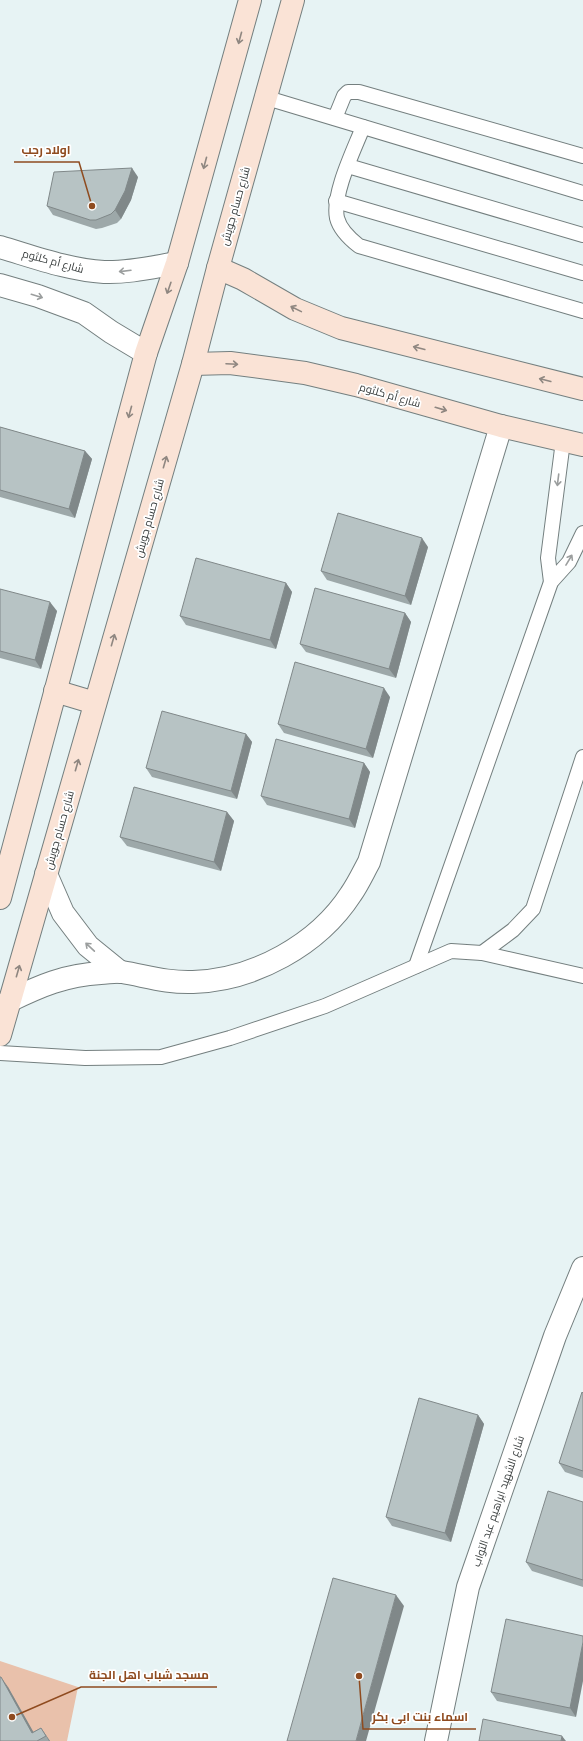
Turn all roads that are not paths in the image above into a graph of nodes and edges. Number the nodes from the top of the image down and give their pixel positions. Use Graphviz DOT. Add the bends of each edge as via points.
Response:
graph roads {
  1 [pos="250,0"];
  2 [pos="293,0"];
  3 [pos="267,98"];
  4 [pos="335,118"];
  5 [pos="363,127"];
  6 [pos="583,156"];
  7 [pos="348,166"];
  8 [pos="583,193"];
  9 [pos="336,201"];
  10 [pos="583,236"];
  11 [pos="0,247"];
  12 [pos="177,263"];
  13 [pos="218,268"];
  14 [pos="583,273"];
  15 [pos="0,285"];
  16 [pos="583,311"];
  17 [pos="146,353"];
  18 [pos="194,364"];
  19 [pos="583,389"];
  20 [pos="501,426"];
  21 [pos="573,443"];
  22 [pos="583,534"];
  23 [pos="551,582"];
  24 [pos="55,692"];
  25 [pos="95,703"];
  26 [pos="583,757"];
  27 [pos="46,874"];
  28 [pos="0,898"];
  29 [pos="482,953"];
  30 [pos="416,966"];
  31 [pos="120,972"];
  32 [pos="583,976"];
  33 [pos="9,1001"];
  34 [pos="0,1035"];
  35 [pos="0,1053"];
  36 [pos="583,1268"];
  37 [pos="436,1741"];
  1 -- 12 [label="street, one-way"];
  2 -- 3 [label="street, شارع حسام جويش"];
  3 -- 4 [label="lane"];
  3 -- 13 [label="street, شارع حسام جويش"];
  4 -- 5 [label="lane"];
  4 -- 6 [label="lane" via="344,96 348,92 359,92"];
  5 -- 7 [label="lane"];
  5 -- 8 [label="lane"];
  7 -- 9 [label="lane"];
  7 -- 10 [label="lane"];
  9 -- 14 [label="lane"];
  9 -- 16 [label="lane" via="337,218 346,235 360,246"];
  12 -- 11 [label="street, شارع أم كلثوم, one-way" via="122,272 104,272 78,269"];
  12 -- 17 [label="street, one-way"];
  13 -- 18 [label="street, شارع حسام جويش"];
  19 -- 13 [label="street, one-way" via="341,328 295,309 243,279"];
  15 -- 17 [label="street, one-way" via="84,313"];
  17 -- 24 [label="street, one-way"];
  18 -- 20 [label="street, شارع أم كلثوم, one-way" via="230,363 305,373"];
  25 -- 18 [label="street, شارع حسام جويش, one-way"];
  20 -- 21 [label="street, شارع أم كلثوم"];
  20 -- 31 [label="street" via="369,862 351,895 327,923 298,947 265,965 230,977 194,982 156,980"];
  21 -- 23 [label="lane, one-way" via="548,558"];
  23 -- 22 [label="lane, one-way" via="569,562"];
  23 -- 30 [label="lane"];
  24 -- 25 [label="street"];
  24 -- 28 [label="street"];
  27 -- 25 [label="street, شارع حسام جويش, one-way"];
  26 -- 29 [label="lane" via="533,910 513,930"];
  31 -- 27 [label="street, one-way" via="88,946 62,913"];
  33 -- 27 [label="street, شارع حسام جويش, one-way"];
  29 -- 30 [label="lane" via="451,951"];
  29 -- 32 [label="lane"];
  30 -- 35 [label="lane" via="325,1006 230,1038 161,1057 85,1058"];
  31 -- 33 [label="street" via="81,974 44,984"];
  33 -- 34 [label="street, شارع حسام جويش"];
  36 -- 37 [label="street, شارع الشهيد ابراهيم عبد التواب" via="555,1336 468,1587"];
}
